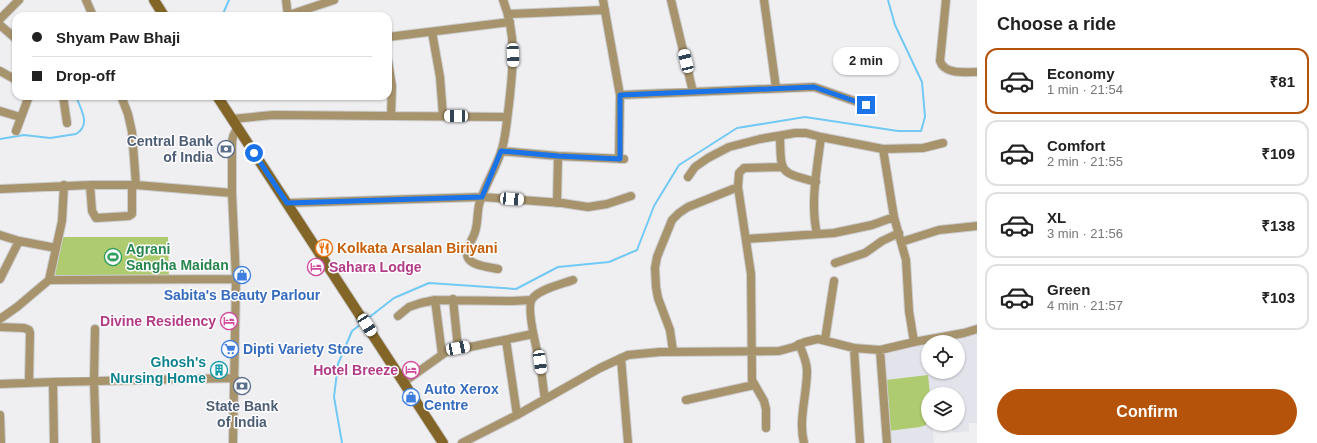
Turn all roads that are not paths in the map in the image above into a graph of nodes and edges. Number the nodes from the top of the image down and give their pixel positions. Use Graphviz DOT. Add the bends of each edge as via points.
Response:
graph roads {
  1 [pos="19,0"];
  2 [pos="86,0"];
  3 [pos="154,0"];
  4 [pos="286,0"];
  5 [pos="334,0"];
  6 [pos="503,0"];
  7 [pos="603,0"];
  8 [pos="671,0"];
  9 [pos="764,0"];
  10 [pos="946,0"];
  11 [pos="605,10"];
  12 [pos="92,12"];
  13 [pos="162,12"];
  14 [pos="287,12"];
  15 [pos="299,12"];
  16 [pos="510,18"];
  17 [pos="0,19"];
  18 [pos="0,25"];
  19 [pos="432,32"];
  20 [pos="12,36"];
  21 [pos="392,37"];
  22 [pos="0,71"];
  23 [pos="977,72"];
  24 [pos="12,78"];
  25 [pos="776,88"];
  26 [pos="693,92"];
  27 [pos="620,95"];
  28 [pos="27,100"];
  29 [pos="64,100"];
  30 [pos="123,100"];
  31 [pos="220,100"];
  32 [pos="392,100"];
  33 [pos="866,105"];
  34 [pos="0,111"];
  35 [pos="391,116"];
  36 [pos="443,116"];
  37 [pos="507,116"];
  38 [pos="20,117"];
  39 [pos="232,120"];
  40 [pos="67,123"];
  41 [pos="238,128"];
  42 [pos="16,131"];
  43 [pos="780,136"];
  44 [pos="821,137"];
  45 [pos="943,143"];
  46 [pos="883,149"];
  47 [pos="501,151"];
  48 [pos="558,156"];
  49 [pos="782,167"];
  50 [pos="688,177"];
  51 [pos="816,182"];
  52 [pos="90,184"];
  53 [pos="64,185"];
  54 [pos="134,185"];
  55 [pos="738,187"];
  56 [pos="0,189"];
  57 [pos="232,193"];
  58 [pos="631,196"];
  59 [pos="482,197"];
  60 [pos="287,203"];
  61 [pos="557,203"];
  62 [pos="894,217"];
  63 [pos="977,226"];
  64 [pos="817,234"];
  65 [pos="0,235"];
  66 [pos="900,238"];
  67 [pos="746,239"];
  68 [pos="19,241"];
  69 [pos="56,248"];
  70 [pos="835,263"];
  71 [pos="498,269"];
  72 [pos="0,279"];
  73 [pos="49,280"];
  74 [pos="236,280"];
  75 [pos="573,280"];
  76 [pos="834,281"];
  77 [pos="453,299"];
  78 [pos="435,300"];
  79 [pos="531,300"];
  80 [pos="398,316"];
  81 [pos="0,319"];
  82 [pos="0,327"];
  83 [pos="95,328"];
  84 [pos="977,329"];
  85 [pos="533,334"];
  86 [pos="506,340"];
  87 [pos="825,340"];
  88 [pos="914,342"];
  89 [pos="799,344"];
  90 [pos="458,348"];
  91 [pos="854,348"];
  92 [pos="880,350"];
  93 [pos="673,351"];
  94 [pos="752,352"];
  95 [pos="442,354"];
  96 [pos="621,358"];
  97 [pos="235,378"];
  98 [pos="94,381"];
  99 [pos="29,382"];
  100 [pos="53,382"];
  101 [pos="404,382"];
  102 [pos="0,384"];
  103 [pos="754,385"];
  104 [pos="545,399"];
  105 [pos="686,400"];
  106 [pos="0,415"];
  107 [pos="517,415"];
  108 [pos="766,428"];
  109 [pos="1,441"];
  110 [pos="54,443"];
  111 [pos="96,443"];
  112 [pos="233,443"];
  113 [pos="443,443"];
  114 [pos="462,443"];
  115 [pos="628,443"];
  116 [pos="804,443"];
  117 [pos="860,443"];
  118 [pos="887,443"];
  1 -- 17 [label="street"];
  2 -- 12 [label="street"];
  3 -- 13 [label="main road"];
  4 -- 14 [label="street"];
  5 -- 15 [label="street"];
  6 -- 16 [label="street"];
  7 -- 11 [label="street"];
  8 -- 26 [label="street"];
  9 -- 25 [label="street"];
  10 -- 23 [label="street" via="940,61 942,66 946,70"];
  11 -- 16 [label="street"];
  11 -- 27 [label="street"];
  16 -- 19 [label="street"];
  16 -- 37 [label="street" via="514,66"];
  18 -- 20 [label="street"];
  19 -- 21 [label="street"];
  19 -- 36 [label="street" via="440,77"];
  22 -- 24 [label="street"];
  25 -- 26 [label="street"];
  25 -- 33 [label="street" via="814,87"];
  26 -- 27 [label="street"];
  27 -- 48 [label="street" via="622,159"];
  28 -- 38 [label="street"];
  29 -- 40 [label="street"];
  30 -- 54 [label="street" via="132,132"];
  31 -- 39 [label="main road"];
  32 -- 35 [label="street"];
  34 -- 38 [label="street"];
  35 -- 36 [label="street"];
  35 -- 39 [label="street" via="273,115"];
  36 -- 37 [label="street"];
  37 -- 47 [label="street"];
  38 -- 42 [label="street"];
  39 -- 41 [label="main road"];
  41 -- 57 [label="street" via="232,138"];
  41 -- 60 [label="main road"];
  43 -- 44 [label="street" via="806,133"];
  43 -- 49 [label="street"];
  43 -- 50 [label="street" via="729,147 695,167"];
  44 -- 46 [label="street"];
  44 -- 51 [label="street"];
  45 -- 46 [label="street" via="923,148"];
  46 -- 62 [label="street"];
  47 -- 48 [label="street"];
  47 -- 59 [label="street"];
  48 -- 61 [label="street"];
  49 -- 51 [label="street" via="791,175"];
  49 -- 55 [label="street" via="744,168 739,173"];
  51 -- 64 [label="street" via="814,222"];
  52 -- 53 [label="street"];
  52 -- 54 [label="street"];
  52 -- 54 [label="street" via="92,211 96,218 132,214"];
  53 -- 56 [label="street"];
  53 -- 69 [label="street" via="63,215"];
  54 -- 57 [label="street"];
  55 -- 67 [label="street"];
  55 -- 93 [label="street" via="679,213 672,220 657,257 656,287 670,330"];
  57 -- 74 [label="street"];
  58 -- 61 [label="street" via="588,207"];
  59 -- 60 [label="street"];
  59 -- 61 [label="street"];
  59 -- 71 [label="street" via="478,207 478,223 468,247 468,259 473,263"];
  60 -- 101 [label="main road"];
  62 -- 64 [label="street" via="872,225"];
  62 -- 66 [label="street"];
  63 -- 66 [label="street"];
  64 -- 67 [label="street"];
  65 -- 68 [label="street"];
  66 -- 70 [label="street" via="882,241 865,253"];
  66 -- 88 [label="street" via="906,260"];
  67 -- 94 [label="street" via="751,274"];
  68 -- 69 [label="street"];
  68 -- 72 [label="street"];
  69 -- 73 [label="street"];
  73 -- 74 [label="street"];
  73 -- 81 [label="street"];
  74 -- 97 [label="street"];
  75 -- 79 [label="street" via="547,289"];
  76 -- 87 [label="street"];
  77 -- 78 [label="street"];
  77 -- 79 [label="street"];
  77 -- 90 [label="street"];
  78 -- 80 [label="street" via="410,307"];
  78 -- 95 [label="street"];
  79 -- 85 [label="street"];
  82 -- 99 [label="street" via="29,330"];
  83 -- 98 [label="street"];
  84 -- 88 [label="street" via="954,336"];
  85 -- 86 [label="street"];
  85 -- 104 [label="street"];
  86 -- 90 [label="street"];
  86 -- 107 [label="street"];
  87 -- 89 [label="street" via="811,340"];
  87 -- 91 [label="street"];
  88 -- 92 [label="street"];
  89 -- 94 [label="street" via="778,351"];
  89 -- 116 [label="street" via="807,371 803,411"];
  90 -- 95 [label="street"];
  91 -- 92 [label="street"];
  91 -- 117 [label="street"];
  92 -- 118 [label="street"];
  93 -- 94 [label="street"];
  93 -- 96 [label="street" via="628,355"];
  94 -- 103 [label="street"];
  95 -- 101 [label="street"];
  96 -- 104 [label="street"];
  96 -- 115 [label="street"];
  97 -- 98 [label="street"];
  97 -- 112 [label="street"];
  98 -- 100 [label="street"];
  98 -- 111 [label="street"];
  99 -- 100 [label="street"];
  99 -- 102 [label="street"];
  100 -- 110 [label="street"];
  101 -- 113 [label="main road"];
  103 -- 105 [label="street"];
  103 -- 108 [label="street" via="764,401"];
  104 -- 107 [label="street"];
  106 -- 109 [label="street"];
  107 -- 114 [label="street"];
}
